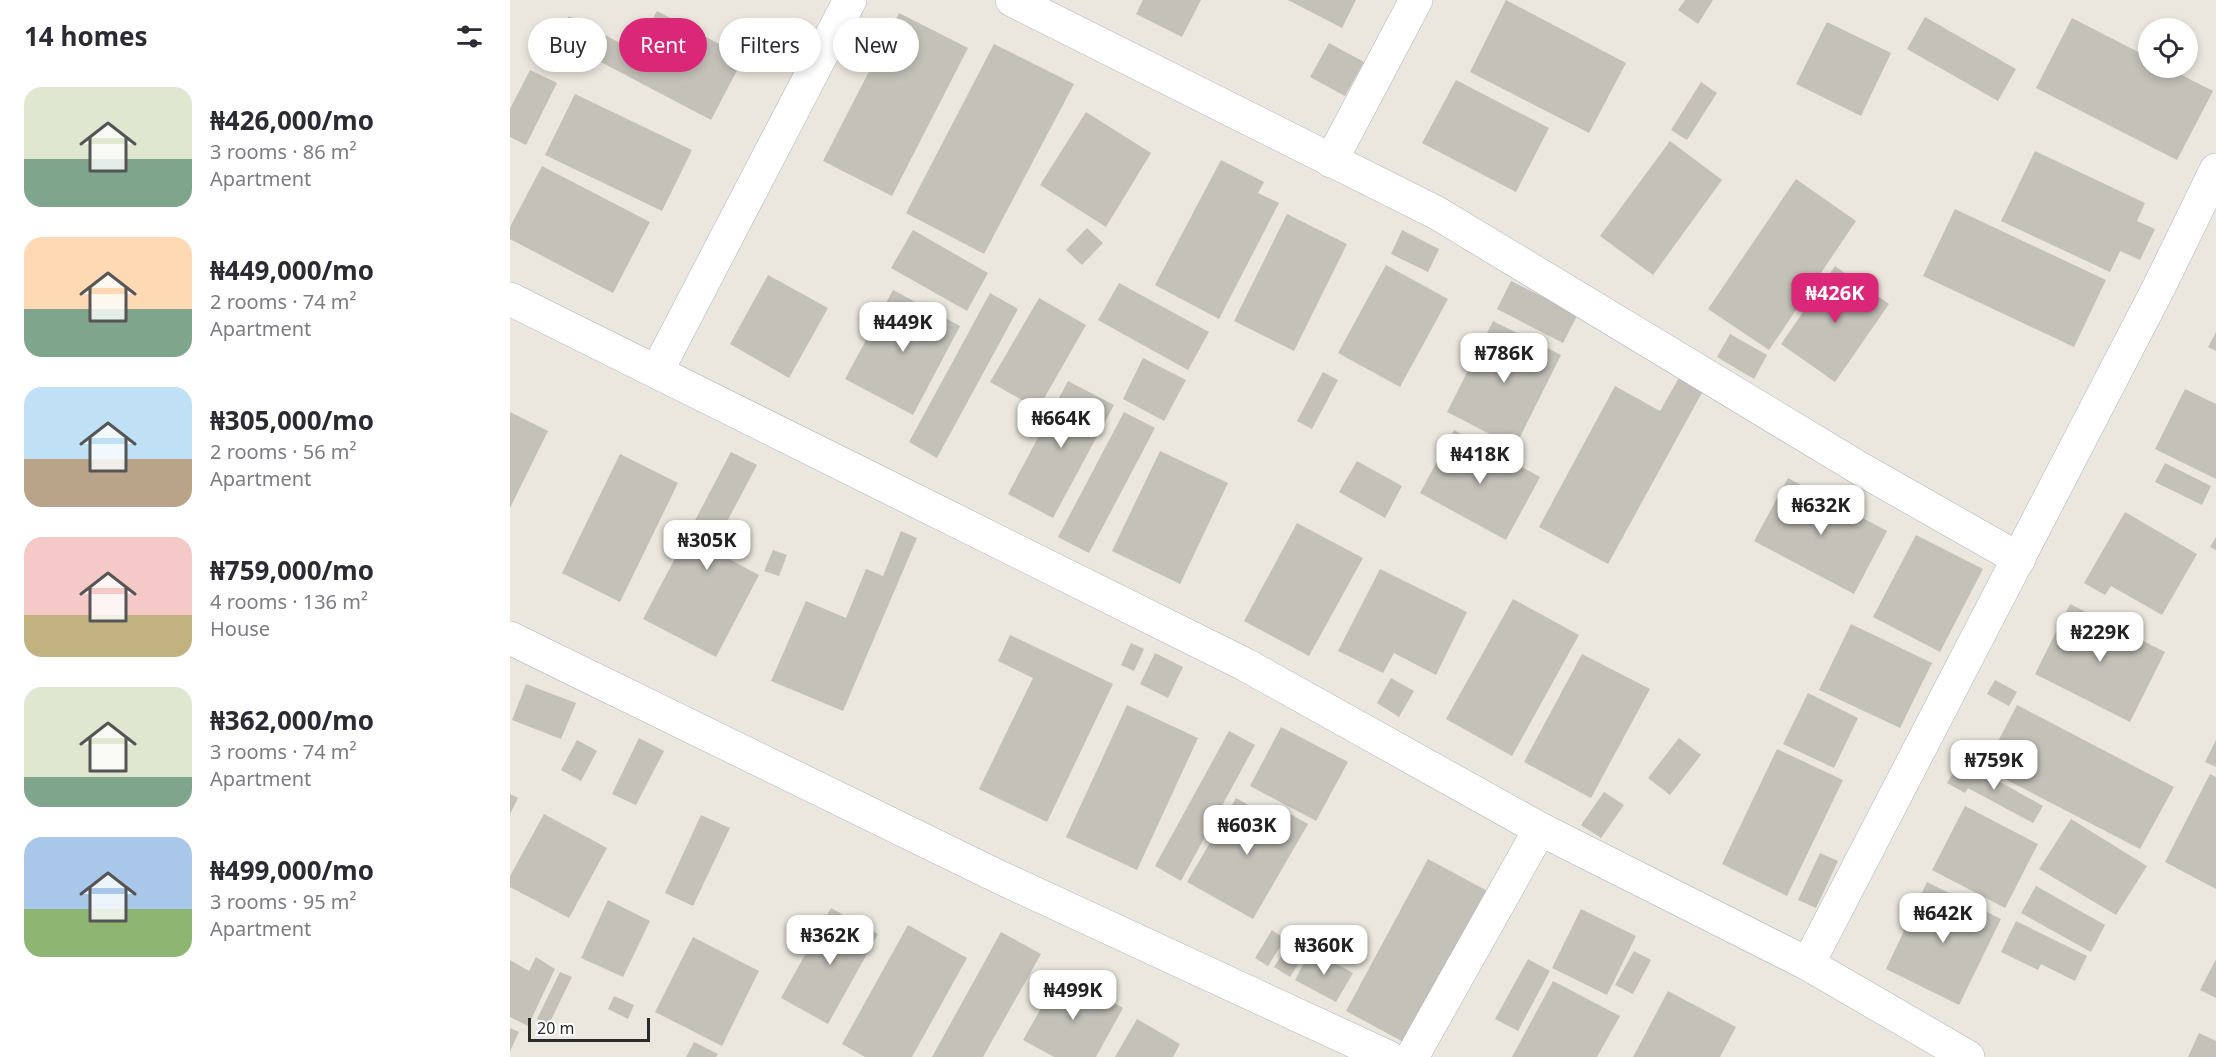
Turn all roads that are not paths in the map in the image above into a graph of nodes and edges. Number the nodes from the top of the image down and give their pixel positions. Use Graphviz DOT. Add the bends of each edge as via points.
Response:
graph roads {
  1 [pos="850,0"];
  2 [pos="1012,0"];
  3 [pos="1416,0"];
  4 [pos="1331,161"];
  5 [pos="2216,171"];
  6 [pos="510,299"];
  7 [pos="657,371"];
  8 [pos="2019,559"];
  9 [pos="510,638"];
  10 [pos="1540,829"];
  11 [pos="1808,964"];
  12 [pos="1388,1057"];
  13 [pos="1412,1057"];
  14 [pos="1968,1057"];
  1 -- 7 [label="street"];
  2 -- 4 [label="street"];
  3 -- 4 [label="street"];
  4 -- 8 [label="street" via="1437,213 1859,468"];
  5 -- 8 [label="street"];
  6 -- 7 [label="street"];
  7 -- 10 [label="street" via="1246,666"];
  8 -- 11 [label="street"];
  9 -- 12 [label="street" via="997,876"];
  10 -- 11 [label="street"];
  10 -- 13 [label="street"];
  11 -- 14 [label="street"];
}
